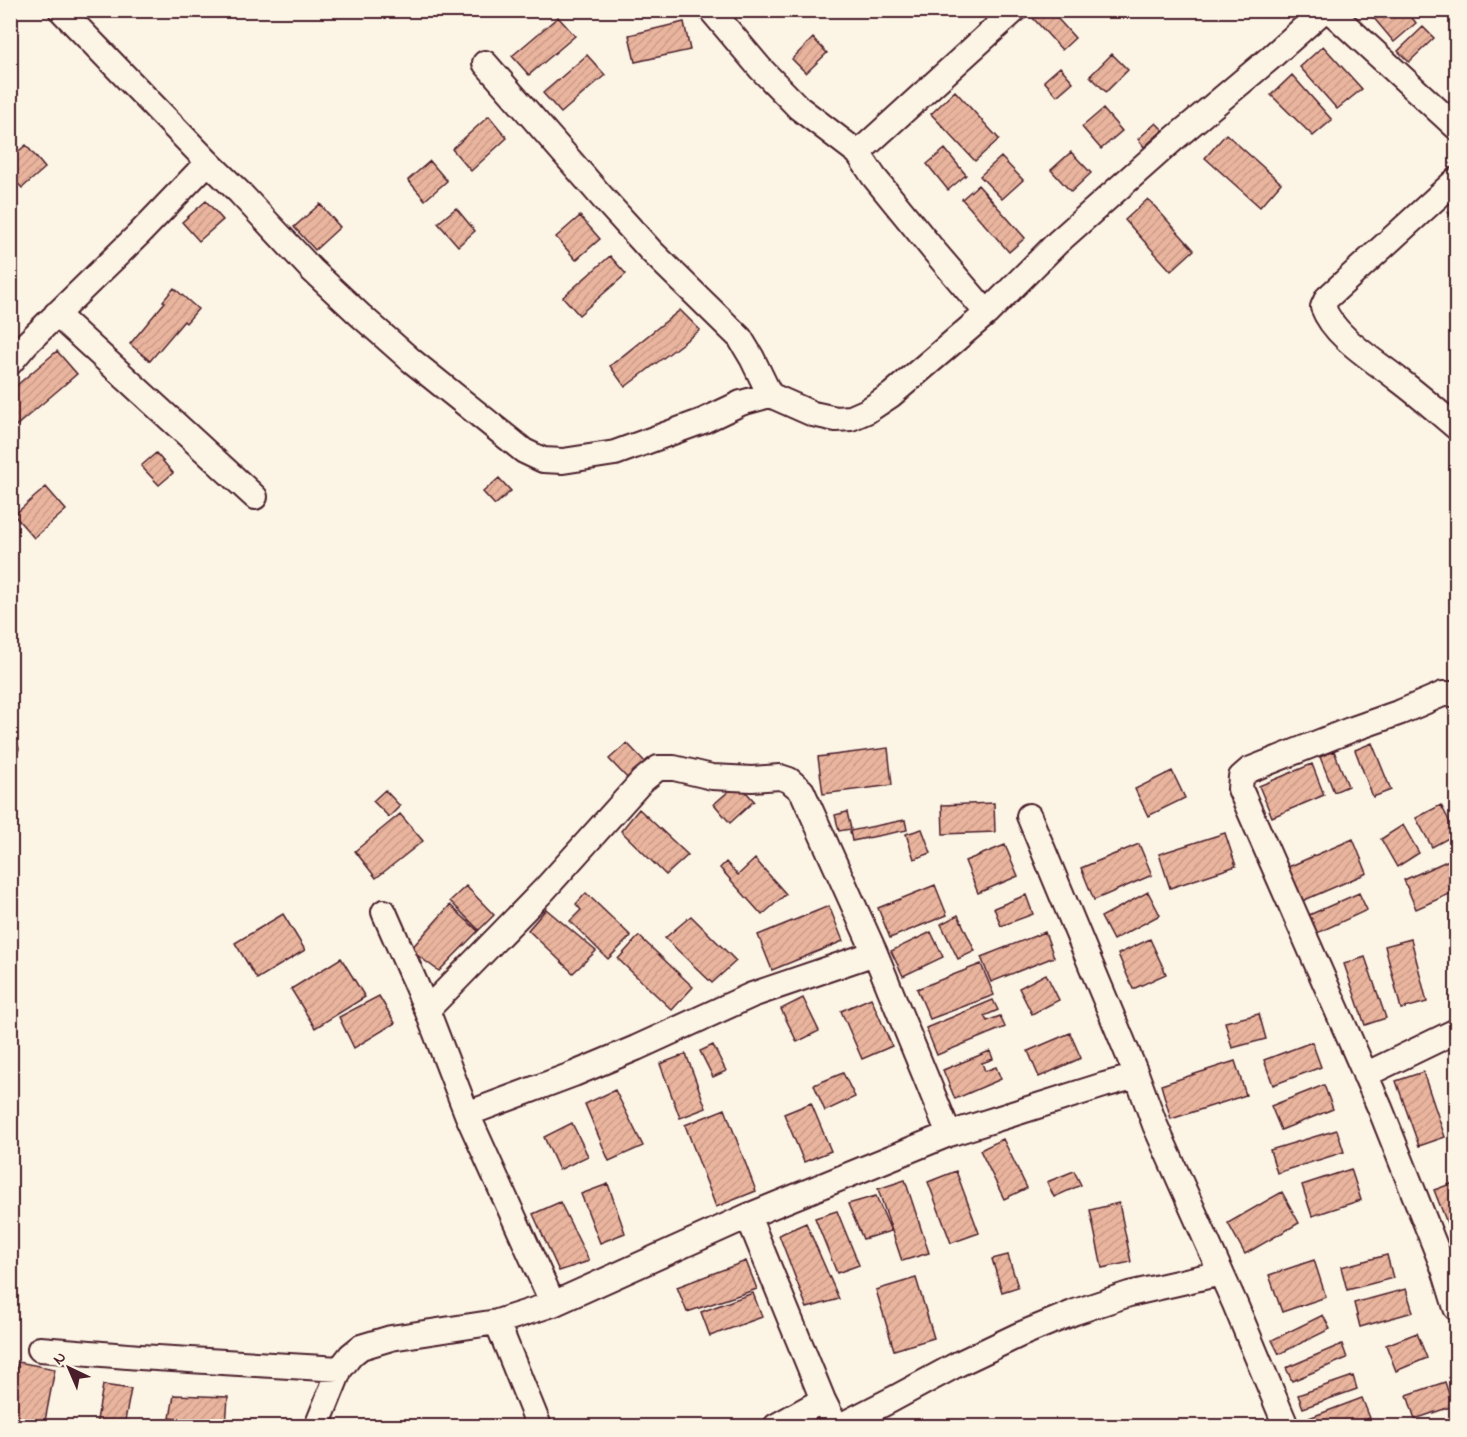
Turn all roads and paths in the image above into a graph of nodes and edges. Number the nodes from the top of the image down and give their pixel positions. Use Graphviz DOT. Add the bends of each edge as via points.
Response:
graph roads {
  1 [pos="61,10"];
  2 [pos="711,10"];
  3 [pos="1015,10"];
  4 [pos="1324,10"];
  5 [pos="1329,10"];
  6 [pos="485,63"];
  7 [pos="1456,127"];
  8 [pos="858,153"];
  9 [pos="208,162"];
  10 [pos="1456,180"];
  11 [pos="987,313"];
  12 [pos="56,314"];
  13 [pos="10,363"];
  14 [pos="770,394"];
  15 [pos="1456,427"];
  16 [pos="255,497"];
  17 [pos="1456,694"];
  18 [pos="1029,816"];
  19 [pos="384,912"];
  20 [pos="875,953"];
  21 [pos="427,1010"];
  22 [pos="1456,1031"];
  23 [pos="1365,1075"];
  24 [pos="1137,1076"];
  25 [pos="467,1114"];
  26 [pos="949,1134"];
  27 [pos="748,1216"];
  28 [pos="1450,1266"];
  29 [pos="1221,1273"];
  30 [pos="553,1304"];
  31 [pos="1456,1308"];
  32 [pos="497,1322"];
  33 [pos="40,1348"];
  34 [pos="340,1369"];
  35 [pos="823,1400"];
  36 [pos="317,1426"];
  37 [pos="539,1426"];
  38 [pos="776,1426"];
  39 [pos="838,1426"];
  40 [pos="1286,1426"];
  1 -- 9 [label="street"];
  2 -- 8 [label="street" via="799,108"];
  3 -- 8 [label="street"];
  4 -- 11 [label="street" via="1067,234"];
  5 -- 7 [label="street"];
  6 -- 14 [label="street" via="651,251 740,338"];
  8 -- 11 [label="street"];
  9 -- 12 [label="street"];
  9 -- 14 [label="street" via="360,315 524,451 543,460 615,453"];
  10 -- 15 [label="street" via="1327,298 1323,307 1341,334"];
  11 -- 14 [label="street" via="891,395 851,418 813,414"];
  12 -- 13 [label="street"];
  12 -- 16 [label="street"];
  17 -- 23 [label="street" via="1443,694 1250,770 1241,777 1240,789"];
  18 -- 24 [label="street"];
  19 -- 21 [label="street"];
  20 -- 21 [label="street" via="802,791 780,777 712,777 658,768"];
  20 -- 25 [label="street" via="753,995 574,1074"];
  20 -- 26 [label="street"];
  21 -- 25 [label="street"];
  22 -- 23 [label="street"];
  23 -- 28 [label="street"];
  24 -- 26 [label="street"];
  24 -- 29 [label="street"];
  25 -- 30 [label="street"];
  26 -- 27 [label="street"];
  27 -- 30 [label="street"];
  27 -- 35 [label="street"];
  28 -- 31 [label="street"];
  29 -- 39 [label="street" via="1129,1294 1075,1312 958,1364"];
  29 -- 40 [label="street"];
  30 -- 32 [label="street"];
  32 -- 34 [label="street" via="391,1338 361,1347"];
  32 -- 37 [label="street"];
  33 -- 34 [label="street"];
  34 -- 36 [label="street"];
  35 -- 38 [label="street"];
  35 -- 39 [label="street"];
}
